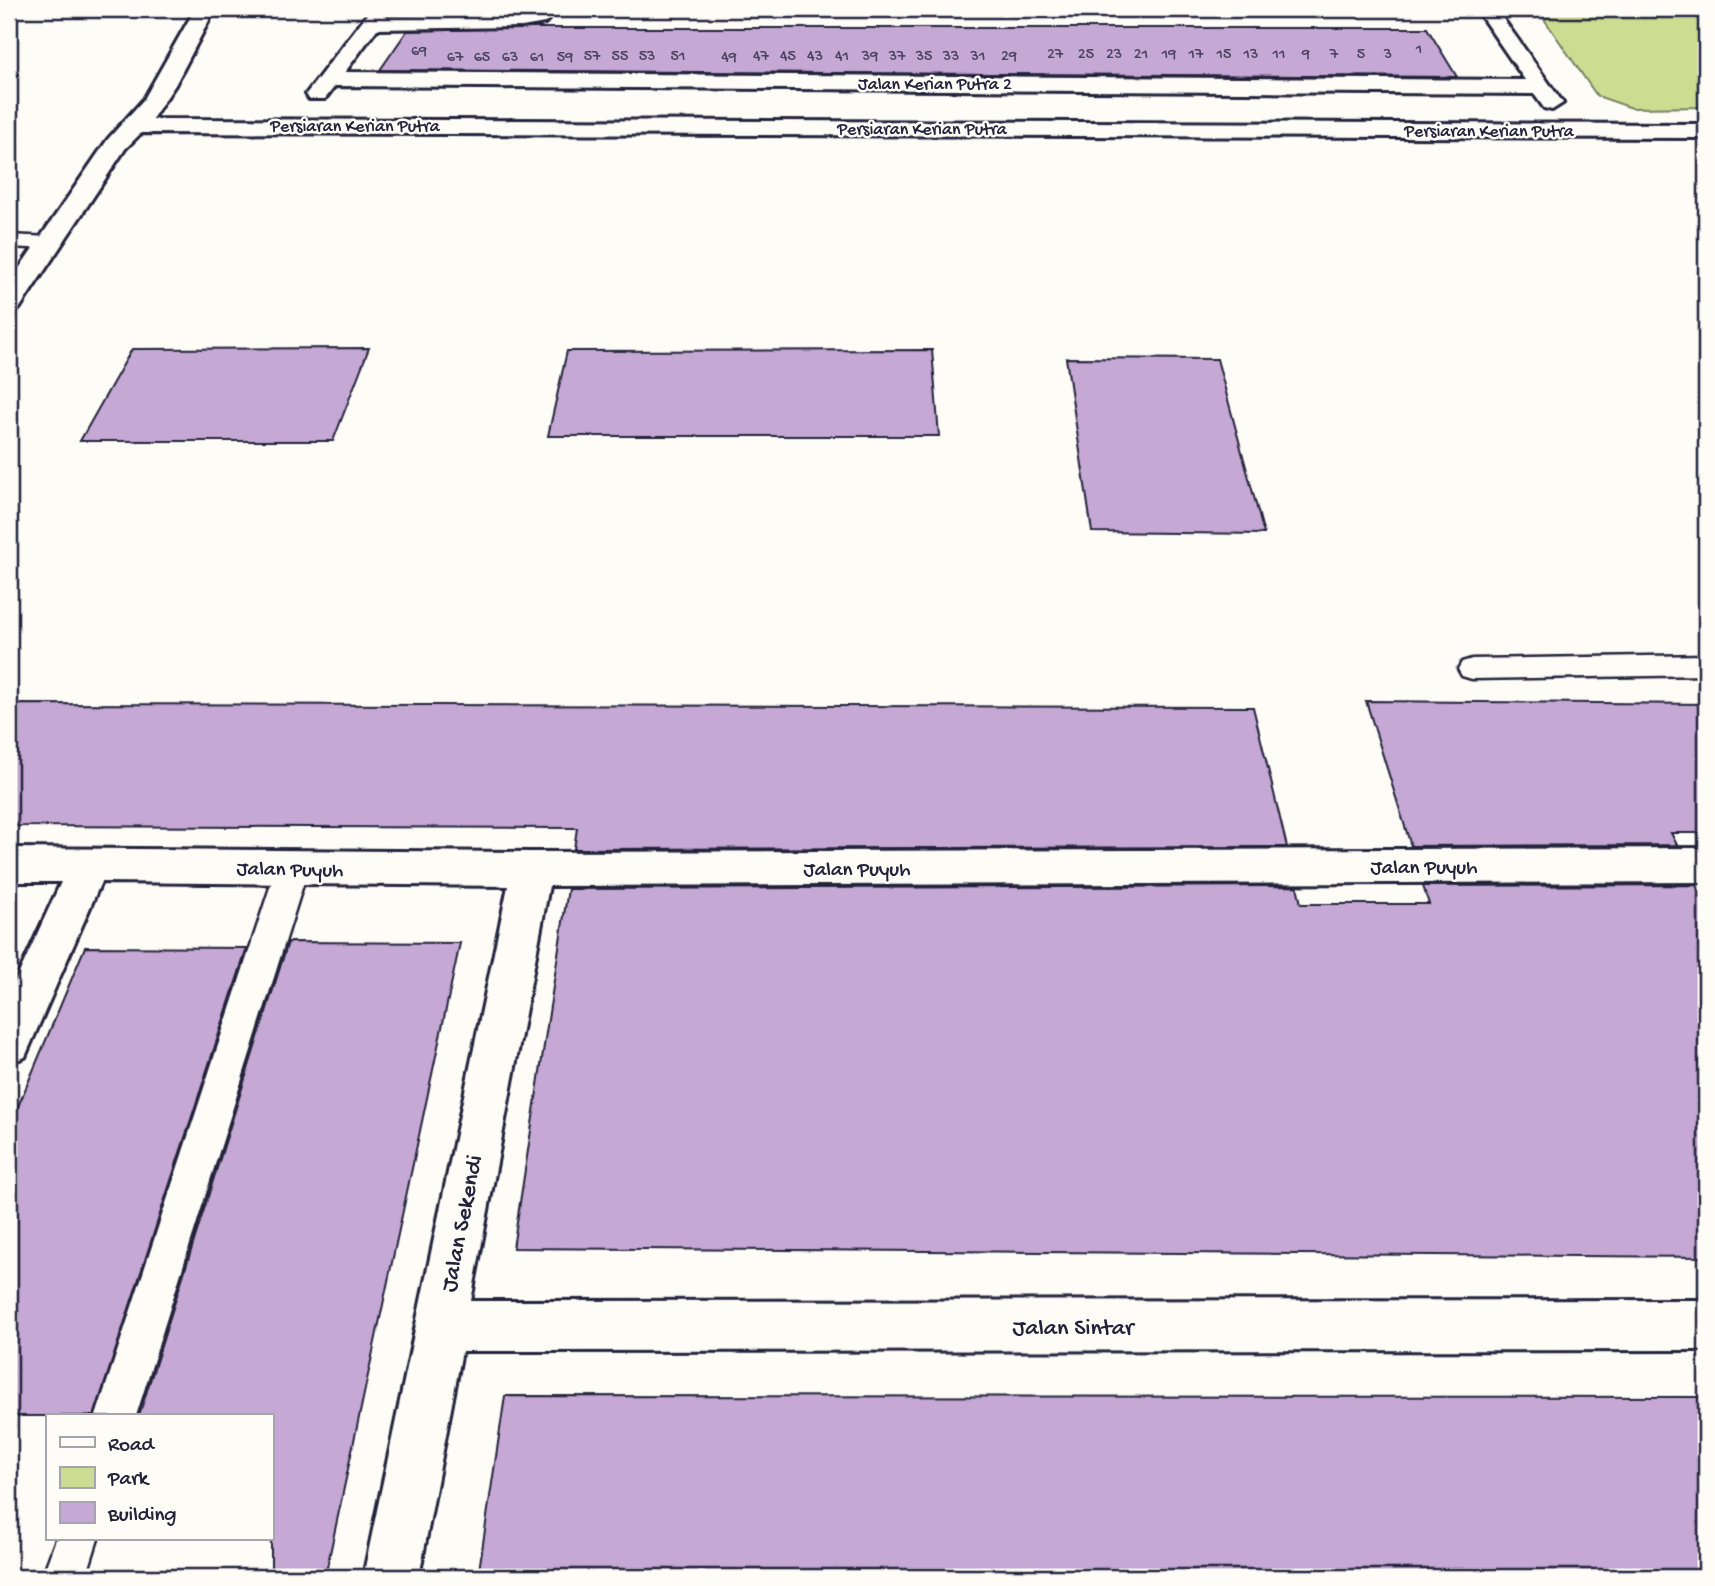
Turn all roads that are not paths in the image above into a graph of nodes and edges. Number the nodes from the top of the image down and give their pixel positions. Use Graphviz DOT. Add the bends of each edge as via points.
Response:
graph roads {
  1 [pos="205,9"];
  2 [pos="548,9"];
  3 [pos="1486,9"];
  4 [pos="376,16"];
  5 [pos="329,79"];
  6 [pos="1540,87"];
  7 [pos="137,125"];
  8 [pos="294,125"];
  9 [pos="1571,131"];
  10 [pos="1706,131"];
  11 [pos="9,241"];
  12 [pos="50,243"];
  13 [pos="9,303"];
  14 [pos="1706,665"];
  15 [pos="1472,668"];
  16 [pos="89,864"];
  17 [pos="1706,864"];
  18 [pos="9,865"];
  19 [pos="292,869"];
  20 [pos="532,869"];
  21 [pos="9,1043"];
  22 [pos="1706,1325"];
  23 [pos="440,1326"];
  24 [pos="117,1414"];
  25 [pos="77,1540"];
  26 [pos="64,1577"];
  27 [pos="391,1577"];
  1 -- 7 [label="street" via="164,86"];
  2 -- 4 [label="street" via="538,19 522,21"];
  3 -- 6 [label="street"];
  4 -- 5 [label="street"];
  5 -- 6 [label="street, Jalan Kerian Putra 2"];
  5 -- 8 [label="street"];
  6 -- 9 [label="street"];
  7 -- 8 [label="street, Persiaran Kerian Putra"];
  7 -- 12 [label="street" via="116,144"];
  8 -- 9 [label="street, Persiaran Kerian Putra"];
  9 -- 10 [label="street, Persiaran Kerian Putra"];
  11 -- 12 [label="lane"];
  12 -- 13 [label="street"];
  14 -- 15 [label="lane"];
  16 -- 18 [label="street, Jalan Puyuh"];
  16 -- 19 [label="street, Jalan Puyuh"];
  16 -- 21 [label="street"];
  17 -- 20 [label="street, Jalan Puyuh"];
  19 -- 20 [label="street, Jalan Puyuh"];
  19 -- 24 [label="lane"];
  20 -- 23 [label="street, Jalan Sekendi"];
  22 -- 23 [label="street, Jalan Sintar"];
  23 -- 27 [label="street, Jalan Sekendi"];
  25 -- 26 [label="lane"];
}
